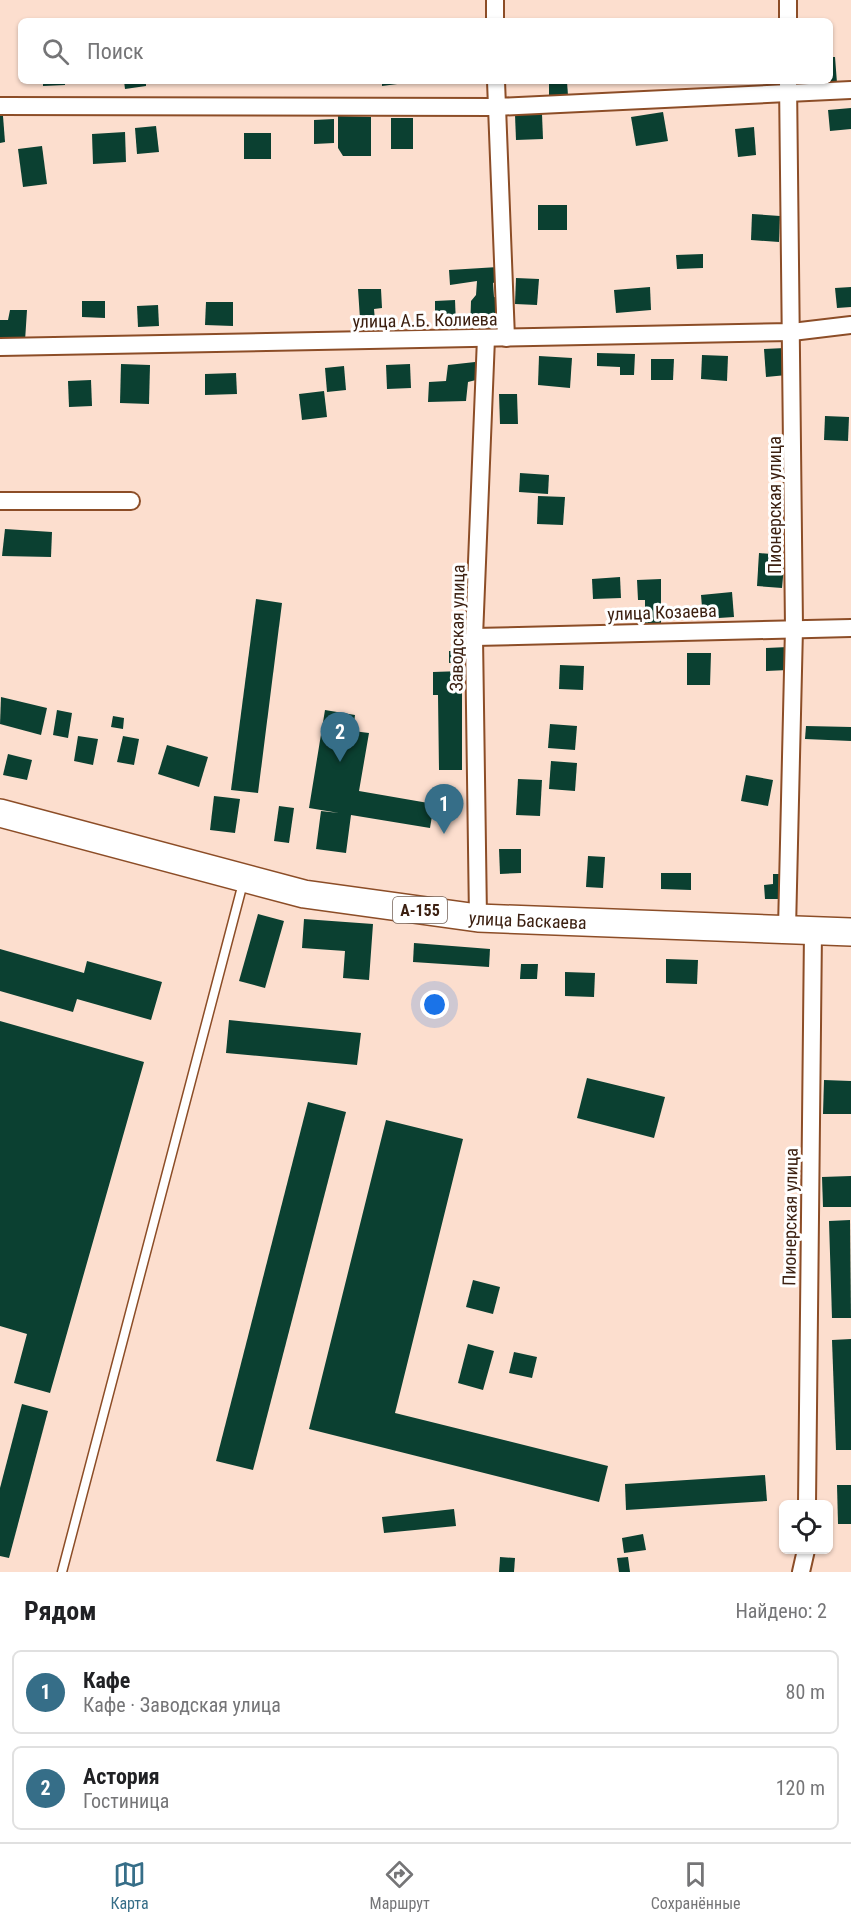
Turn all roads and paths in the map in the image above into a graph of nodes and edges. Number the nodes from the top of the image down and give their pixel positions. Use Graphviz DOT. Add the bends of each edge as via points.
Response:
graph roads {
  1 [pos="495,0"];
  2 [pos="788,0"];
  3 [pos="495,18"];
  4 [pos="788,18"];
  5 [pos="496,84"];
  6 [pos="788,87"];
  7 [pos="851,90"];
  8 [pos="0,106"];
  9 [pos="496,107"];
  10 [pos="851,325"];
  11 [pos="792,332"];
  12 [pos="486,338"];
  13 [pos="506,338"];
  14 [pos="0,347"];
  15 [pos="0,501"];
  16 [pos="131,501"];
  17 [pos="794,628"];
  18 [pos="851,628"];
  19 [pos="474,637"];
  20 [pos="0,813"];
  21 [pos="244,879"];
  22 [pos="478,918"];
  23 [pos="800,930"];
  24 [pos="851,932"];
  25 [pos="807,1500"];
  26 [pos="805,1554"];
  27 [pos="62,1572"];
  28 [pos="801,1572"];
  1 -- 3 [label="street"];
  2 -- 4 [label="street"];
  5 -- 9 [label="street"];
  6 -- 7 [label="street"];
  6 -- 9 [label="street"];
  6 -- 11 [label="street, Пионерская улица"];
  8 -- 9 [label="street"];
  9 -- 13 [label="street"];
  10 -- 11 [label="street, улица А.Б. Колиева"];
  11 -- 13 [label="street, улица А.Б. Колиева"];
  11 -- 17 [label="street, Пионерская улица"];
  12 -- 13 [label="street, улица А.Б. Колиева"];
  12 -- 14 [label="street, улица А.Б. Колиева"];
  12 -- 19 [label="street, Заводская улица"];
  15 -- 16 [label="street"];
  17 -- 18 [label="street, улица Козаева"];
  17 -- 19 [label="street, улица Козаева"];
  17 -- 23 [label="street, Пионерская улица"];
  19 -- 22 [label="street, Заводская улица"];
  20 -- 21 [label="main road, улица Баскаева / А-155"];
  21 -- 22 [label="main road, улица Баскаева / А-155" via="304,894"];
  21 -- 27 [label="lane"];
  22 -- 23 [label="main road, улица Баскаева / А-155"];
  23 -- 24 [label="main road, улица Баскаева / А-155"];
  23 -- 25 [label="street, Пионерская улица"];
  26 -- 28 [label="street"];
}
